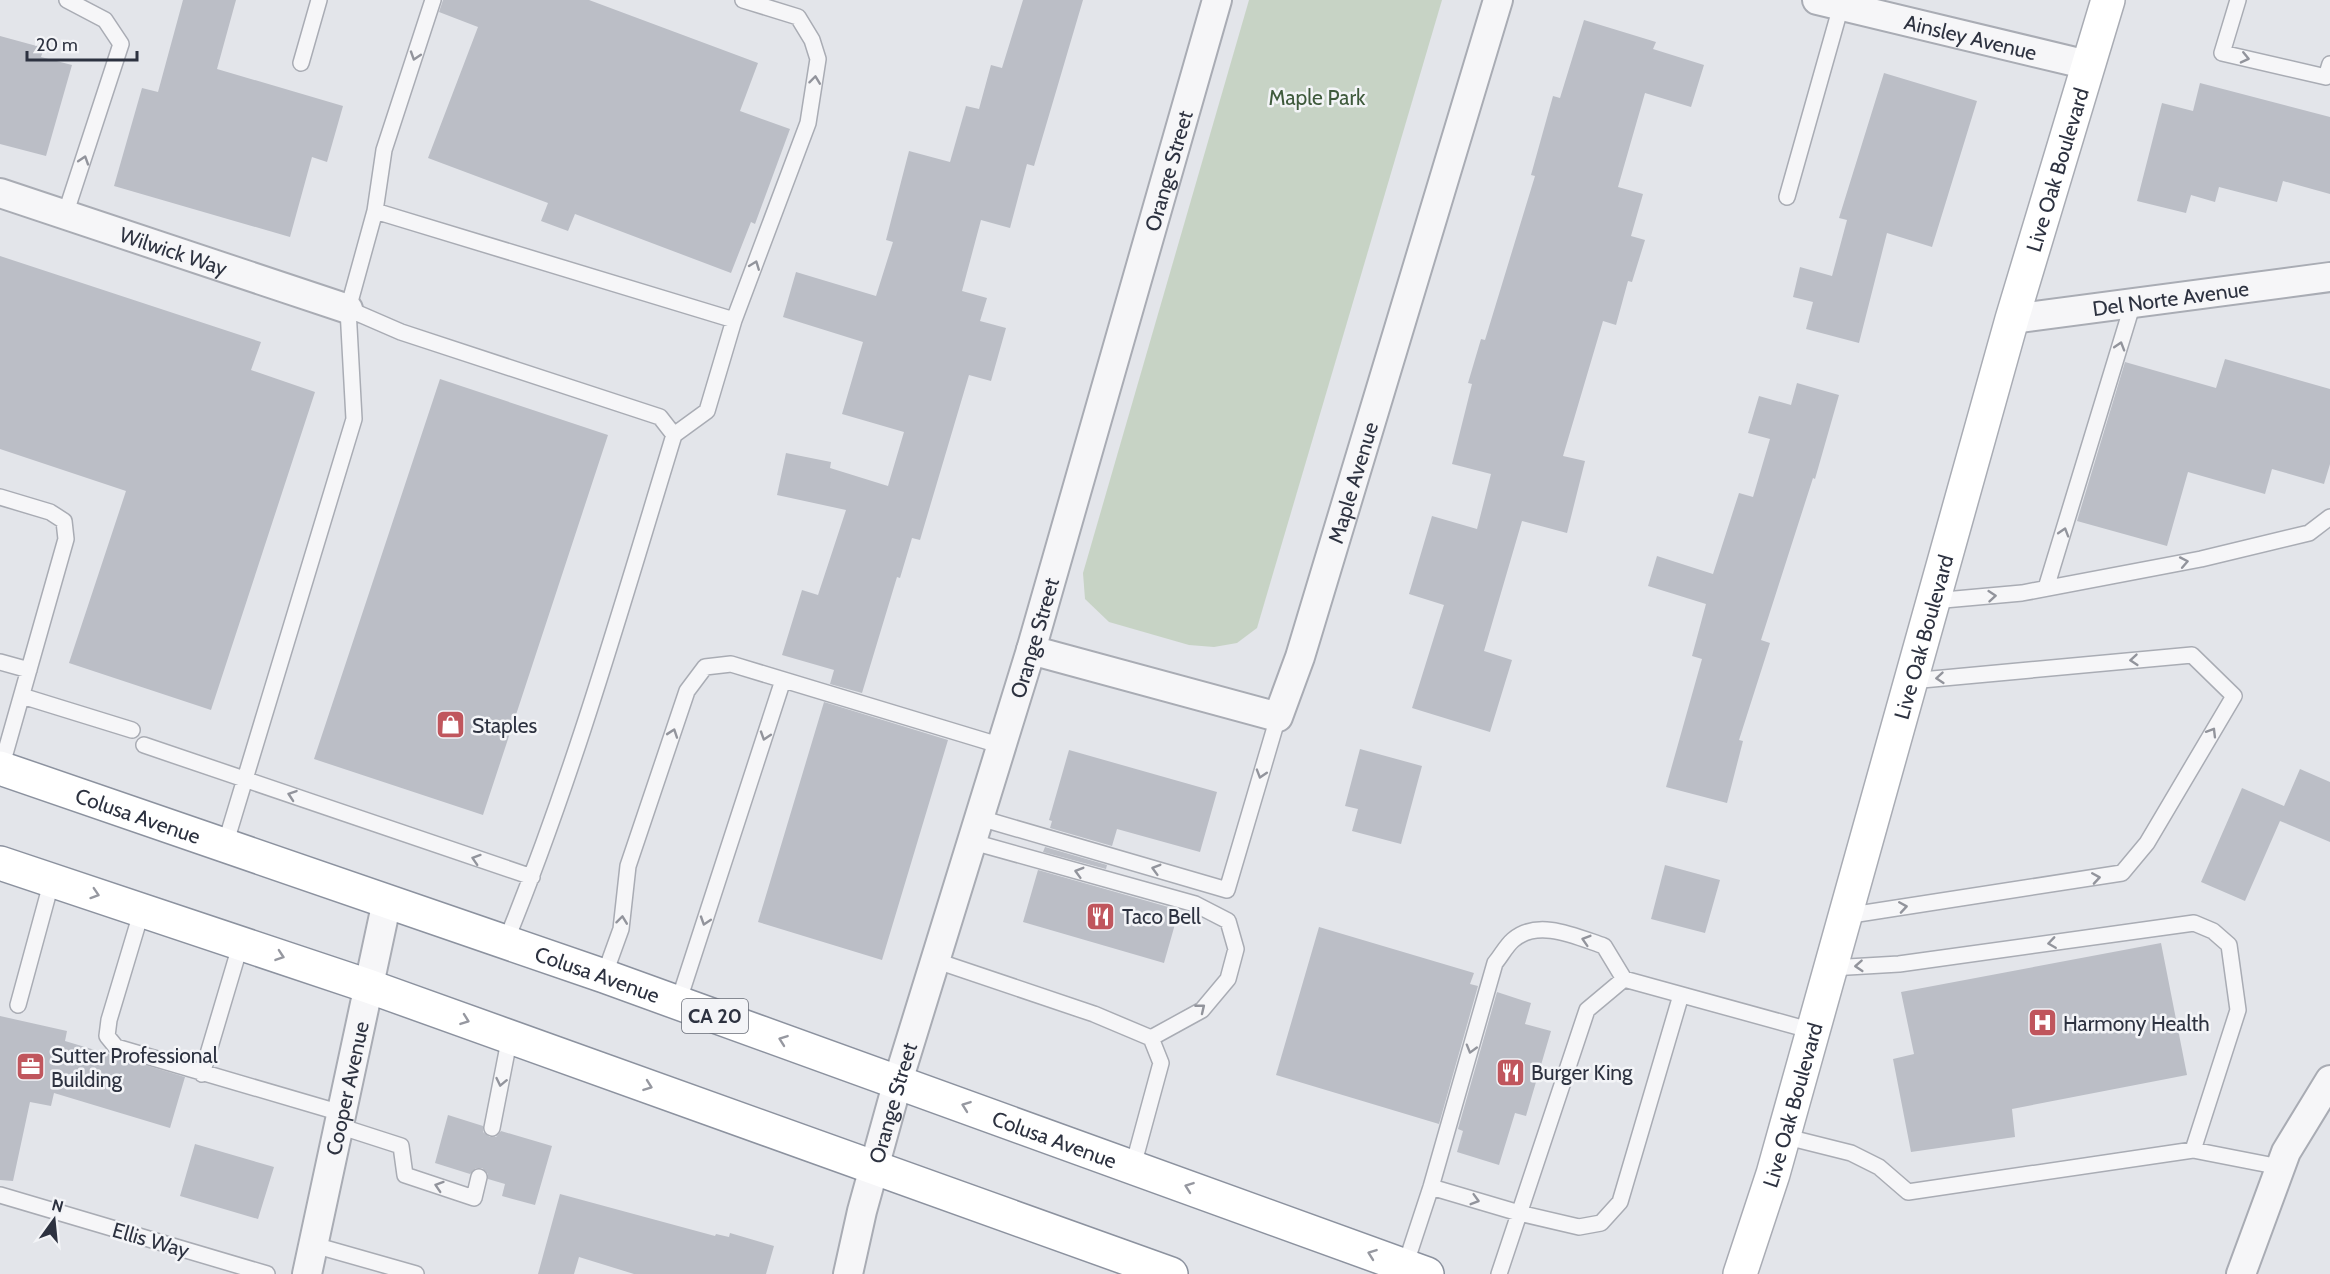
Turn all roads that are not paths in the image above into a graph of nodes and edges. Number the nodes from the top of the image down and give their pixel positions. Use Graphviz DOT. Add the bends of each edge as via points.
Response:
graph roads {
  1 [pos="67,0"];
  2 [pos="320,0"];
  3 [pos="433,0"];
  4 [pos="743,0"];
  5 [pos="1216,0"];
  6 [pos="1498,0"];
  7 [pos="2108,0"];
  8 [pos="2238,0"];
  9 [pos="1829,3"];
  10 [pos="301,63"];
  11 [pos="2330,64"];
  12 [pos="2088,65"];
  13 [pos="0,193"];
  14 [pos="1787,197"];
  15 [pos="375,212"];
  16 [pos="65,215"];
  17 [pos="2330,277"];
  18 [pos="2133,303"];
  19 [pos="348,309"];
  20 [pos="2012,319"];
  21 [pos="734,320"];
  22 [pos="674,435"];
  23 [pos="0,497"];
  24 [pos="2330,517"];
  25 [pos="2046,588"];
  26 [pos="1934,601"];
  27 [pos="1031,650"];
  28 [pos="0,662"];
  29 [pos="29,670"];
  30 [pos="783,680"];
  31 [pos="1911,681"];
  32 [pos="22,696"];
  33 [pos="1278,717"];
  34 [pos="132,730"];
  35 [pos="144,745"];
  36 [pos="1002,746"];
  37 [pos="1,768"];
  38 [pos="245,779"];
  39 [pos="977,830"];
  40 [pos="225,845"];
  41 [pos="0,863"];
  42 [pos="532,877"];
  43 [pos="52,880"];
  44 [pos="387,901"];
  45 [pos="142,910"];
  46 [pos="1845,916"];
  47 [pos="506,941"];
  48 [pos="241,943"];
  49 [pos="937,961"];
  50 [pos="1831,968"];
  51 [pos="604,976"];
  52 [pos="1624,979"];
  53 [pos="368,986"];
  54 [pos="1681,995"];
  55 [pos="678,1003"];
  56 [pos="18,1005"];
  57 [pos="1813,1031"];
  58 [pos="510,1036"];
  59 [pos="1151,1038"];
  60 [pos="202,1074"];
  61 [pos="2330,1080"];
  62 [pos="898,1081"];
  63 [pos="340,1120"];
  64 [pos="492,1128"];
  65 [pos="1783,1136"];
  66 [pos="2193,1150"];
  67 [pos="1133,1166"];
  68 [pos="874,1167"];
  69 [pos="2280,1167"];
  70 [pos="479,1177"];
  71 [pos="1431,1187"];
  72 [pos="0,1195"];
  73 [pos="1519,1213"];
  74 [pos="314,1245"];
  75 [pos="1416,1270"];
  76 [pos="267,1274"];
  77 [pos="307,1274"];
  78 [pos="416,1274"];
  79 [pos="849,1274"];
  80 [pos="1171,1274"];
  81 [pos="1499,1274"];
  82 [pos="1740,1274"];
  83 [pos="2241,1274"];
  16 -- 1 [label="lane, one-way" via="121,44 105,20"];
  2 -- 10 [label="lane"];
  3 -- 15 [label="lane, one-way" via="384,150"];
  21 -- 4 [label="lane, one-way" via="808,123 818,59 798,17"];
  5 -- 27 [label="street, Orange Street"];
  6 -- 33 [label="street, Maple Avenue" via="1300,657"];
  7 -- 12 [label="main road, Live Oak Boulevard"];
  8 -- 11 [label="lane, one-way" via="2222,53 2326,76"];
  9 -- 12 [label="street, Ainsley Avenue"];
  9 -- 14 [label="lane"];
  12 -- 20 [label="main road, Live Oak Boulevard"];
  13 -- 16 [label="street, Wilwick Way"];
  15 -- 19 [label="lane"];
  15 -- 21 [label="lane"];
  16 -- 19 [label="street, Wilwick Way"];
  17 -- 18 [label="street, Del Norte Avenue"];
  18 -- 20 [label="street, Del Norte Avenue"];
  25 -- 18 [label="lane, one-way"];
  19 -- 22 [label="lane" via="401,332 660,417"];
  19 -- 38 [label="lane" via="354,419"];
  20 -- 26 [label="main road, Live Oak Boulevard"];
  21 -- 22 [label="lane" via="707,411"];
  22 -- 42 [label="lane" via="578,746"];
  23 -- 29 [label="lane" via="50,512 64,521 66,539"];
  25 -- 24 [label="lane, one-way" via="2201,559 2309,532"];
  26 -- 25 [label="lane, one-way"];
  26 -- 31 [label="main road, Live Oak Boulevard"];
  27 -- 33 [label="street"];
  27 -- 36 [label="street, Orange Street"];
  28 -- 29 [label="lane"];
  29 -- 32 [label="lane"];
  30 -- 36 [label="lane"];
  51 -- 30 [label="lane, one-way" via="621,929 628,866 687,691 705,667 731,664"];
  30 -- 55 [label="lane, one-way"];
  31 -- 46 [label="main road, Live Oak Boulevard"];
  46 -- 31 [label="lane, one-way" via="2122,873 2147,843 2234,696 2192,655"];
  32 -- 34 [label="lane"];
  32 -- 37 [label="lane"];
  33 -- 39 [label="lane, one-way" via="1227,890"];
  35 -- 38 [label="lane"];
  36 -- 39 [label="street, Orange Street"];
  37 -- 40 [label="main road, Colusa Avenue / CA 20"];
  38 -- 40 [label="lane"];
  42 -- 38 [label="lane, one-way"];
  39 -- 49 [label="street, Orange Street"];
  59 -- 39 [label="lane, one-way" via="1202,1010 1228,979 1236,949 1228,921 1195,904"];
  40 -- 44 [label="main road, Colusa Avenue / CA 20"];
  41 -- 43 [label="main road"];
  42 -- 47 [label="lane"];
  43 -- 45 [label="main road, one-way"];
  43 -- 56 [label="lane"];
  44 -- 47 [label="main road, Colusa Avenue / CA 20"];
  44 -- 53 [label="street, Cooper Avenue"];
  45 -- 48 [label="main road"];
  45 -- 60 [label="lane" via="106,1036 116,1047"];
  46 -- 50 [label="main road, Live Oak Boulevard"];
  47 -- 51 [label="main road, Colusa Avenue / CA 20"];
  48 -- 53 [label="main road, one-way"];
  48 -- 60 [label="lane"];
  49 -- 59 [label="lane" via="1094,1014"];
  49 -- 62 [label="street, Orange Street"];
  50 -- 57 [label="main road, Live Oak Boulevard"];
  66 -- 50 [label="lane, one-way" via="2238,1010 2229,945 2212,931 2193,923 1899,964"];
  51 -- 55 [label="main road, Colusa Avenue / CA 20"];
  52 -- 54 [label="lane"];
  52 -- 71 [label="lane, one-way" via="1604,946 1557,931 1532,930 1513,940 1496,963"];
  52 -- 73 [label="lane" via="1587,1010"];
  53 -- 58 [label="main road, one-way"];
  53 -- 63 [label="street, Cooper Avenue"];
  54 -- 57 [label="lane"];
  54 -- 73 [label="lane" via="1620,1202 1601,1223 1579,1227"];
  62 -- 55 [label="main road, Colusa Avenue / CA 20, one-way"];
  57 -- 65 [label="main road, Live Oak Boulevard"];
  58 -- 64 [label="lane, one-way"];
  58 -- 68 [label="main road, one-way"];
  59 -- 67 [label="lane" via="1161,1063"];
  60 -- 63 [label="lane"];
  61 -- 69 [label="street"];
  67 -- 62 [label="main road, Colusa Avenue / CA 20, one-way"];
  62 -- 68 [label="street, Orange Street"];
  70 -- 63 [label="lane, one-way" via="474,1198 405,1175 401,1146"];
  63 -- 74 [label="street, Cooper Avenue"];
  65 -- 66 [label="lane" via="1851,1154 1880,1167 1908,1192"];
  65 -- 82 [label="main road, Live Oak Boulevard"];
  66 -- 69 [label="lane"];
  75 -- 67 [label="main road, Colusa Avenue / CA 20, one-way"];
  68 -- 79 [label="street, Orange Street"];
  68 -- 80 [label="main road"];
  69 -- 83 [label="street"];
  71 -- 73 [label="lane, one-way"];
  71 -- 75 [label="lane"];
  72 -- 76 [label="lane, Ellis Way"];
  73 -- 81 [label="lane"];
  74 -- 77 [label="street, Cooper Avenue"];
  74 -- 78 [label="lane"];
}
